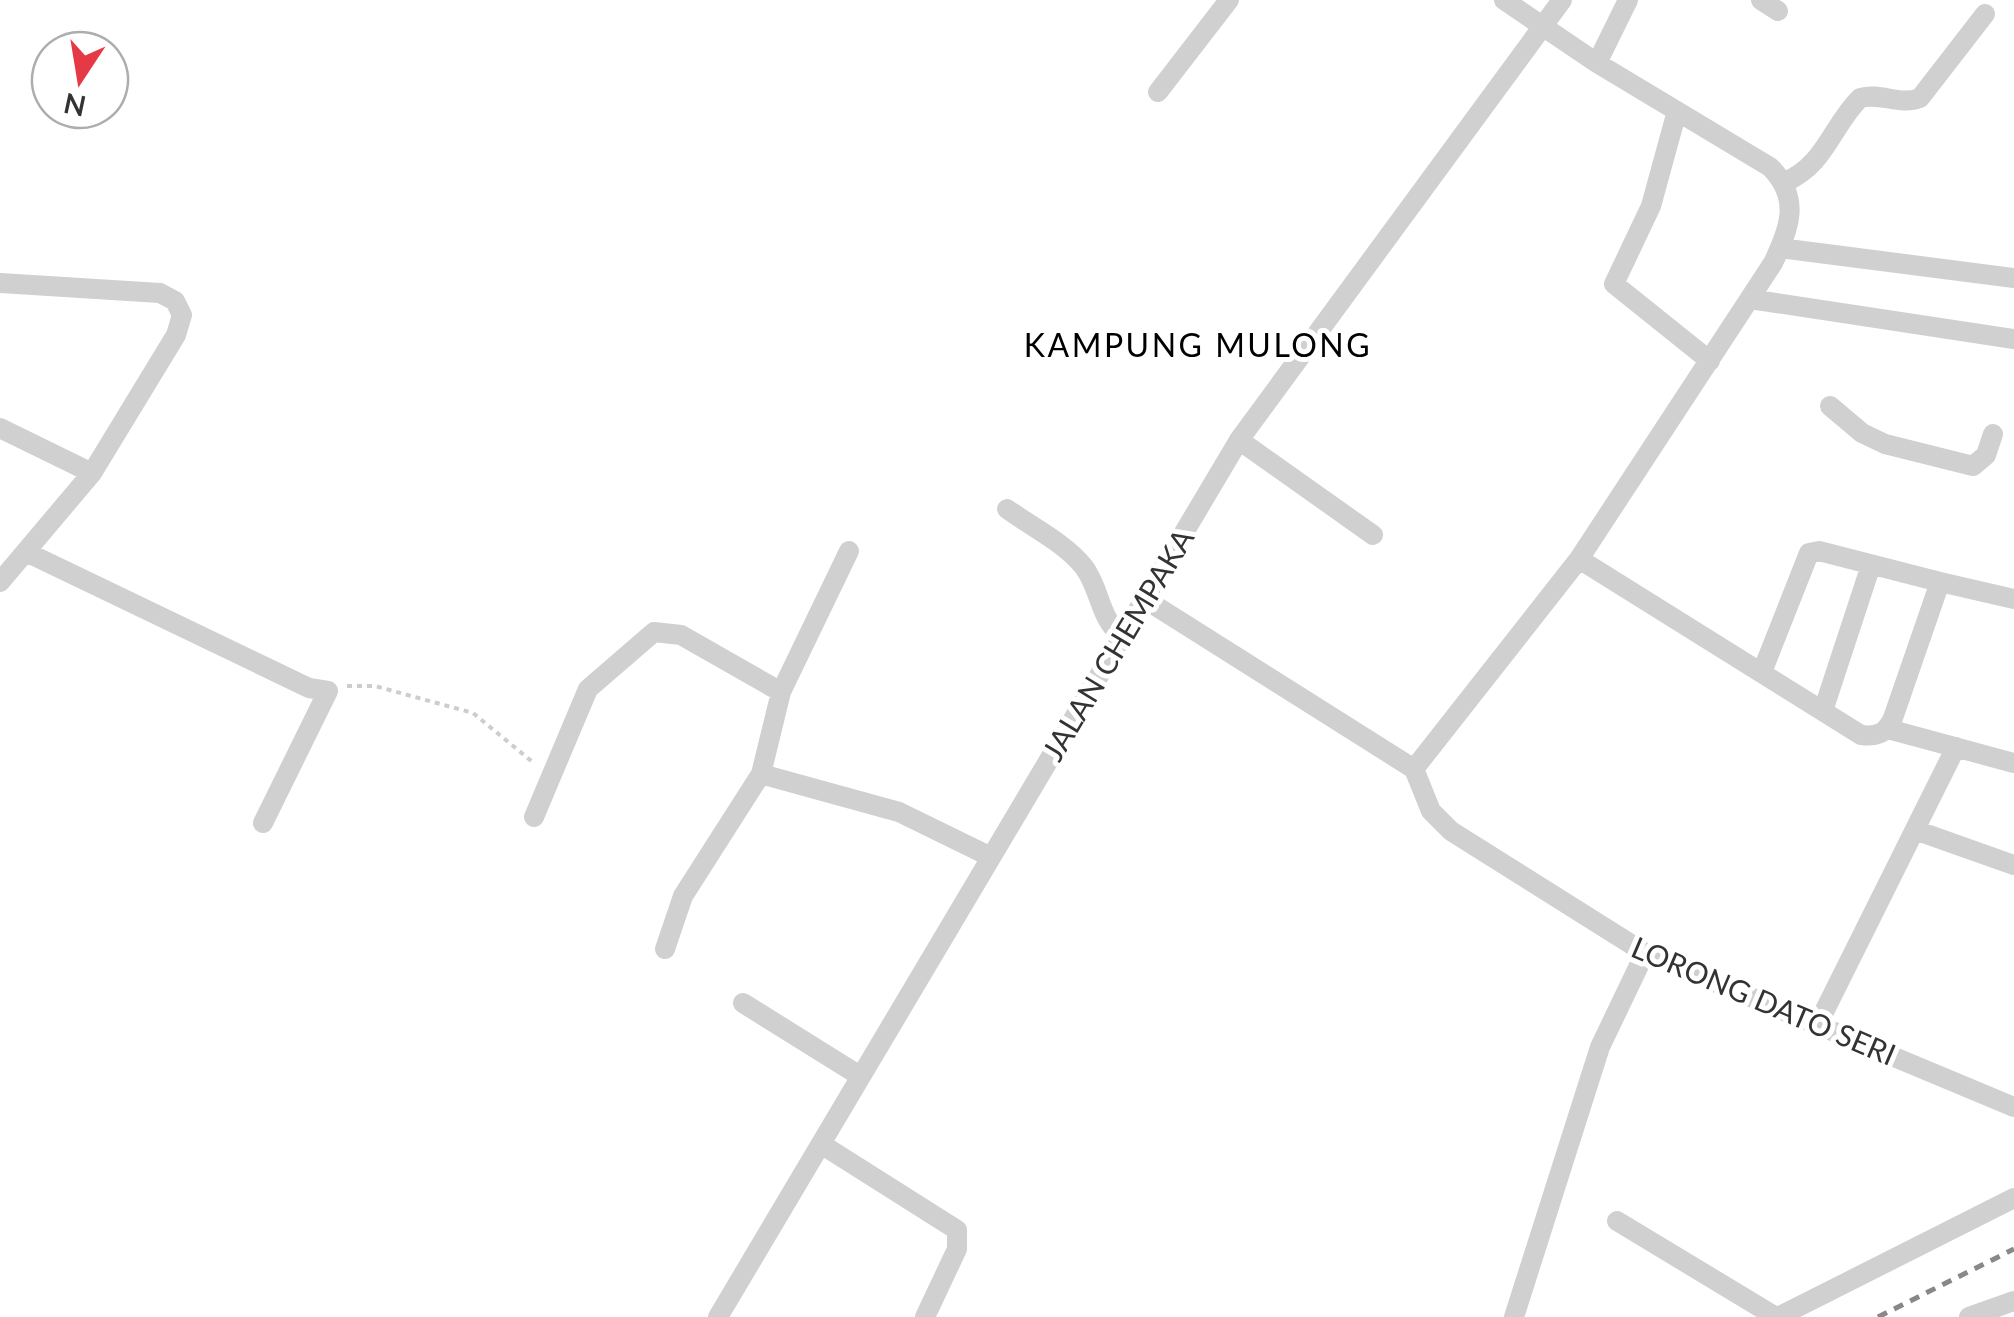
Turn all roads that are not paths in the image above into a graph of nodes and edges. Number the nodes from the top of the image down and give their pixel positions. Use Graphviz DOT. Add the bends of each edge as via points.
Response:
graph roads {
  1 [pos="1229,0"];
  2 [pos="1504,0"];
  3 [pos="1562,0"];
  4 [pos="1628,0"];
  5 [pos="1985,14"];
  6 [pos="1542,24"];
  7 [pos="1597,63"];
  8 [pos="1158,92"];
  9 [pos="1677,111"];
  10 [pos="1785,182"];
  11 [pos="1780,248"];
  12 [pos="2014,278"];
  13 [pos="0,283"];
  14 [pos="1750,299"];
  15 [pos="2014,339"];
  16 [pos="1710,361"];
  17 [pos="1830,406"];
  18 [pos="0,428"];
  19 [pos="1993,434"];
  20 [pos="1239,440"];
  21 [pos="92,473"];
  22 [pos="1007,509"];
  23 [pos="1373,536"];
  24 [pos="849,551"];
  25 [pos="26,552"];
  26 [pos="1579,558"];
  27 [pos="1871,565"];
  28 [pos="0,582"];
  29 [pos="1940,582"];
  30 [pos="1142,598"];
  31 [pos="2014,600"];
  32 [pos="1122,636"];
  33 [pos="1762,672"];
  34 [pos="781,692"];
  35 [pos="1823,710"];
  36 [pos="1888,729"];
  37 [pos="1956,747"];
  38 [pos="2014,762"];
  39 [pos="1414,769"];
  40 [pos="762,774"];
  41 [pos="534,817"];
  42 [pos="263,823"];
  43 [pos="1914,830"];
  44 [pos="991,856"];
  45 [pos="2014,865"];
  46 [pos="666,949"];
  47 [pos="1645,953"];
  48 [pos="743,1003"];
  49 [pos="1818,1024"];
  50 [pos="860,1076"];
  51 [pos="2014,1107"];
  52 [pos="821,1144"];
  53 [pos="2014,1198"];
  54 [pos="1617,1221"];
  55 [pos="2014,1300"];
  56 [pos="718,1317"];
  57 [pos="924,1317"];
  58 [pos="1514,1317"];
  59 [pos="1777,1317"];
  60 [pos="1969,1317"];
  1 -- 8 [label="street"];
  2 -- 6 [label="street"];
  3 -- 6 [label="street, JALAN CHEMPAKA"];
  4 -- 7 [label="street"];
  5 -- 10 [label="street" via="1920,98 1860,98 1821,157"];
  6 -- 7 [label="street"];
  6 -- 20 [label="street, JALAN CHEMPAKA"];
  7 -- 9 [label="street"];
  9 -- 10 [label="street"];
  9 -- 16 [label="street" via="1651,206 1614,284"];
  10 -- 11 [label="street" via="1789,231"];
  11 -- 12 [label="street"];
  11 -- 14 [label="street"];
  13 -- 21 [label="street" via="160,293 182,315 176,336"];
  14 -- 15 [label="street"];
  14 -- 16 [label="street"];
  16 -- 26 [label="street"];
  17 -- 19 [label="street" via="1884,444 1973,466 1986,455"];
  18 -- 21 [label="street"];
  20 -- 23 [label="street"];
  20 -- 30 [label="street, JALAN CHEMPAKA"];
  21 -- 25 [label="street"];
  22 -- 32 [label="street" via="1075,557 1098,591 1109,626"];
  24 -- 34 [label="street"];
  25 -- 28 [label="street"];
  25 -- 42 [label="street" via="328,691"];
  26 -- 33 [label="street"];
  26 -- 39 [label="street"];
  27 -- 29 [label="street"];
  27 -- 33 [label="street" via="1819,552 1805,556"];
  27 -- 35 [label="street"];
  29 -- 31 [label="street"];
  29 -- 36 [label="street"];
  30 -- 32 [label="street, JALAN CHEMPAKA"];
  30 -- 39 [label="street"];
  32 -- 44 [label="street, JALAN CHEMPAKA"];
  33 -- 35 [label="street"];
  34 -- 40 [label="street"];
  34 -- 41 [label="street" via="681,634 654,632 588,689"];
  35 -- 36 [label="street" via="1861,735"];
  36 -- 37 [label="street"];
  37 -- 38 [label="street"];
  37 -- 43 [label="street"];
  39 -- 47 [label="street, LORONG DATO SERI" via="1431,811 1452,831"];
  40 -- 44 [label="street" via="899,812"];
  40 -- 46 [label="street" via="683,896"];
  43 -- 45 [label="street"];
  43 -- 49 [label="street"];
  44 -- 50 [label="street, JALAN CHEMPAKA"];
  47 -- 49 [label="street, LORONG DATO SERI"];
  47 -- 58 [label="street" via="1600,1047"];
  48 -- 50 [label="street"];
  49 -- 51 [label="street, LORONG DATO SERI"];
  50 -- 52 [label="street, JALAN CHEMPAKA"];
  52 -- 56 [label="street, JALAN CHEMPAKA"];
  52 -- 57 [label="street" via="957,1230 958,1249"];
  53 -- 59 [label="street"];
  54 -- 59 [label="street"];
  55 -- 60 [label="street"];
}
